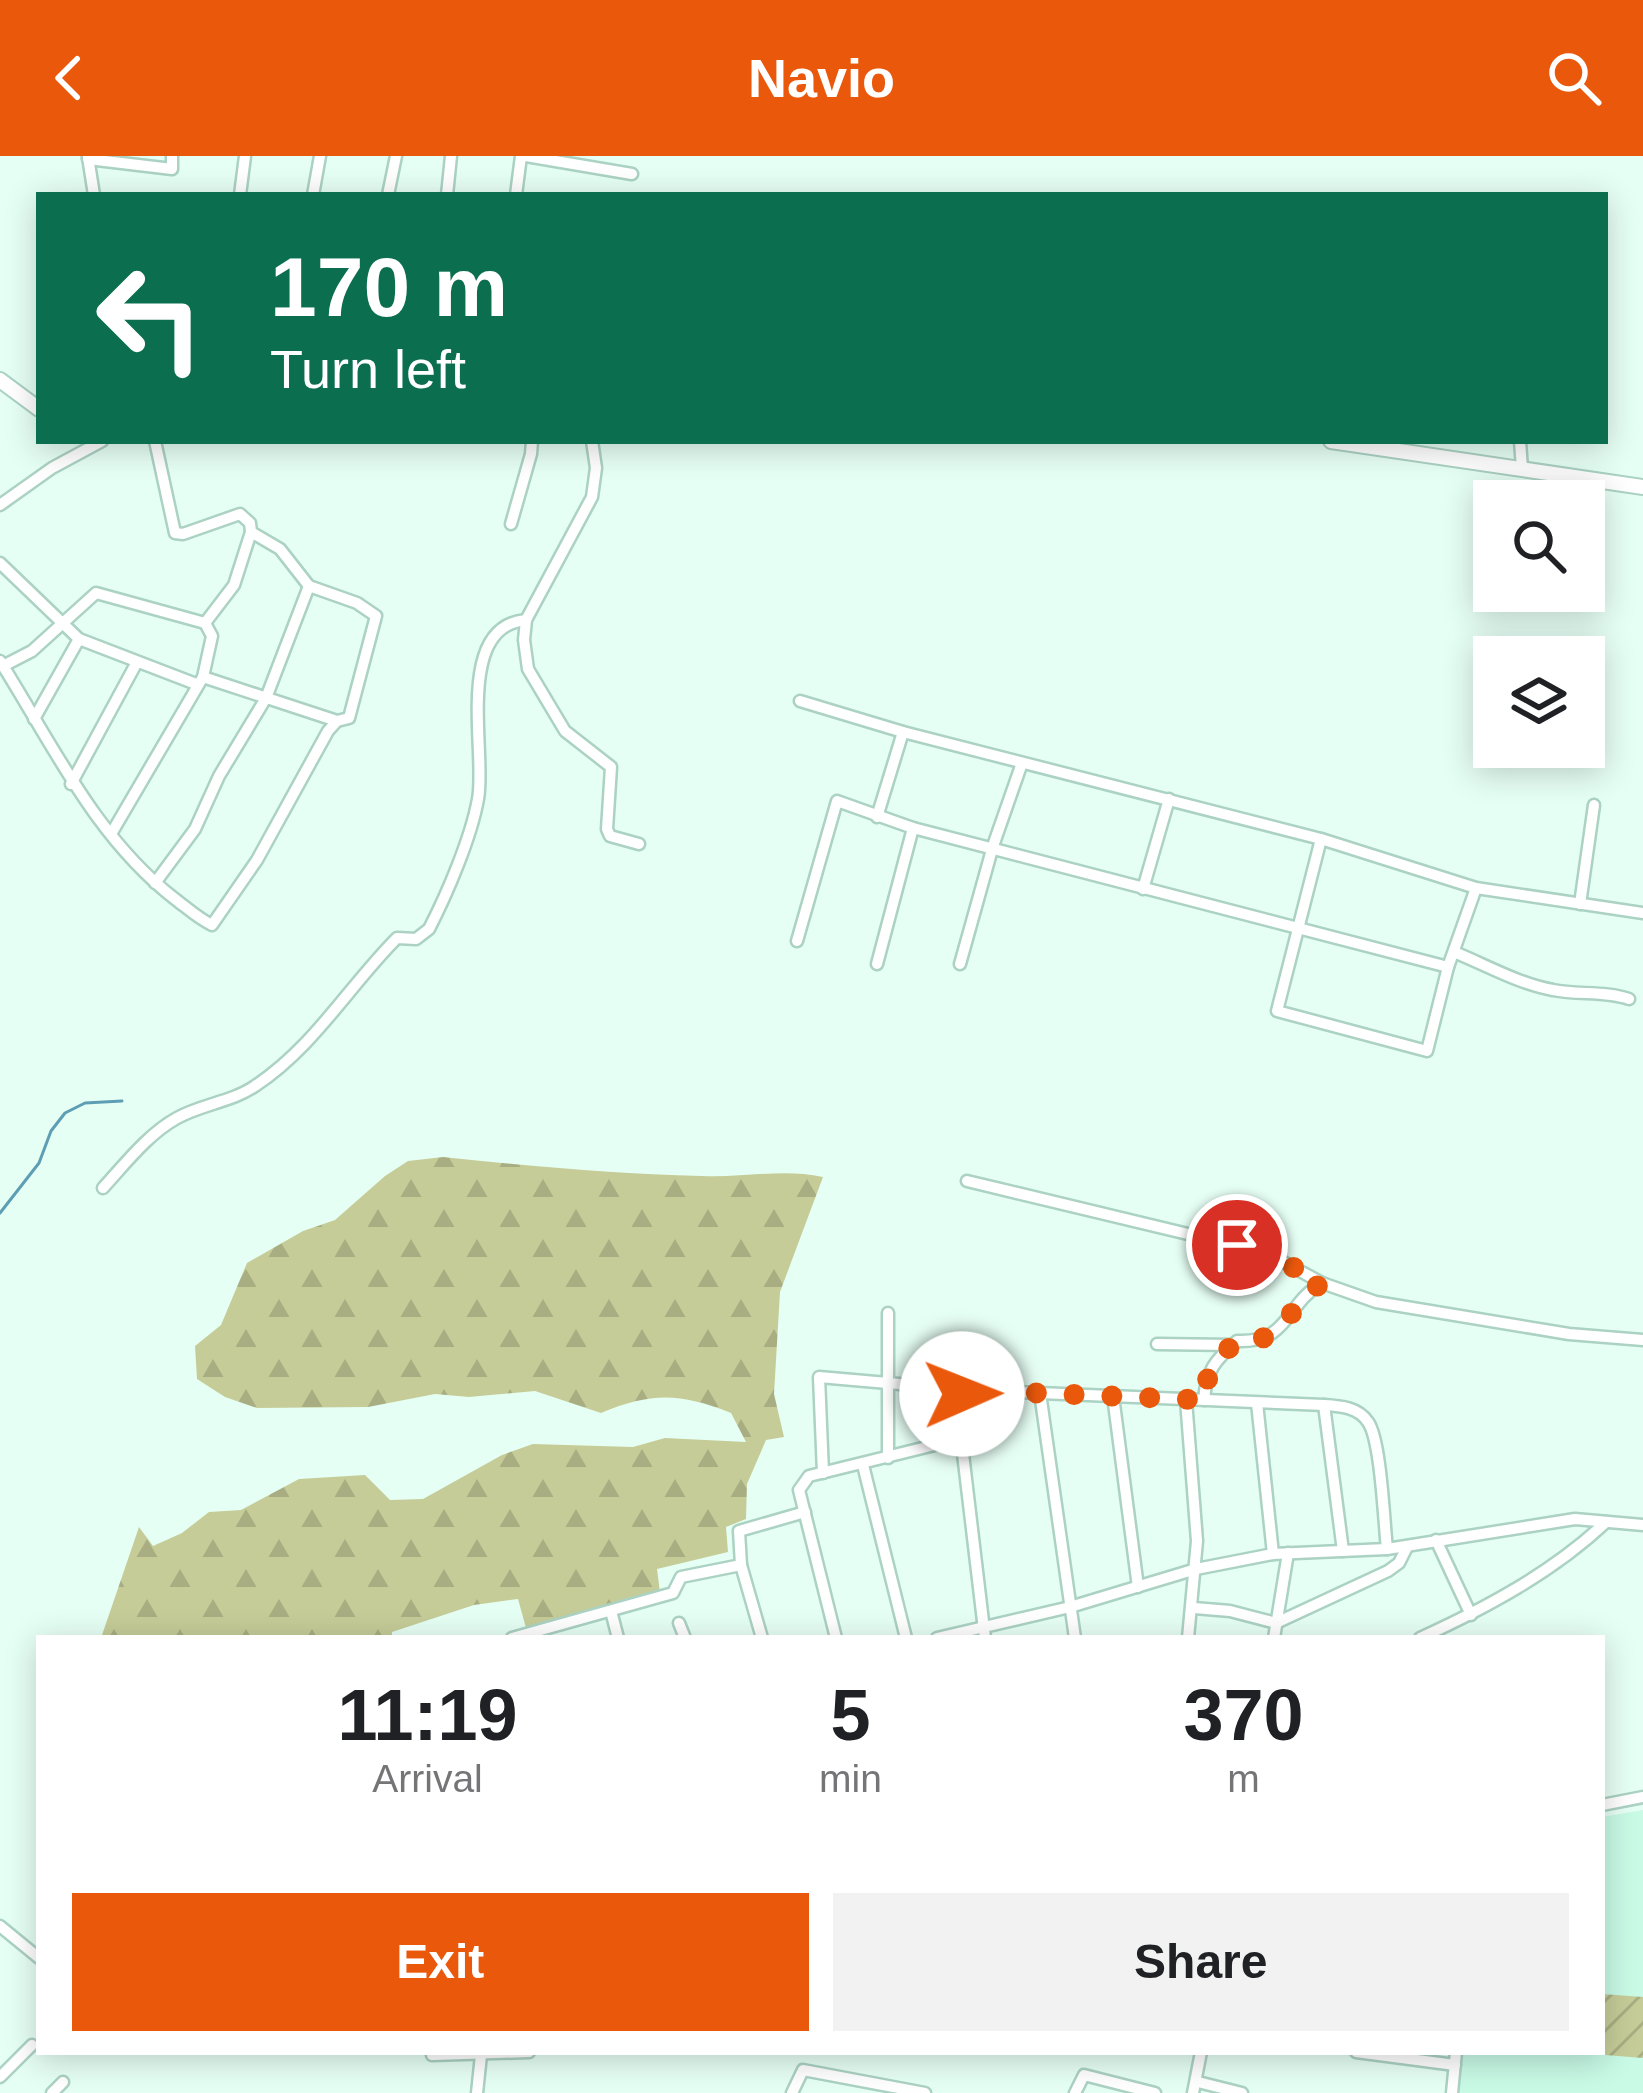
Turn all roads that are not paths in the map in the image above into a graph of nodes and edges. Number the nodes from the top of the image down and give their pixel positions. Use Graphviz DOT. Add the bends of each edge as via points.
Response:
graph roads {
  1 [pos="172,156"];
  2 [pos="245,156"];
  3 [pos="320,156"];
  4 [pos="396,156"];
  5 [pos="451,156"];
  6 [pos="523,156"];
  7 [pos="88,157"];
  8 [pos="632,174"];
  9 [pos="94,192"];
  10 [pos="240,192"];
  11 [pos="314,192"];
  12 [pos="389,192"];
  13 [pos="447,192"];
  14 [pos="517,192"];
  15 [pos="0,380"];
  16 [pos="36,407"];
  17 [pos="96,444"];
  18 [pos="156,444"];
  19 [pos="531,444"];
  20 [pos="592,444"];
  21 [pos="1351,444"];
  22 [pos="1520,444"];
  23 [pos="1522,469"];
  24 [pos="1643,488"];
  25 [pos="0,505"];
  26 [pos="511,524"];
  27 [pos="251,532"];
  28 [pos="0,563"];
  29 [pos="308,586"];
  30 [pos="526,620"];
  31 [pos="205,623"];
  32 [pos="62,625"];
  33 [pos="79,639"];
  34 [pos="137,662"];
  35 [pos="2,664"];
  36 [pos="199,681"];
  37 [pos="266,698"];
  38 [pos="800,700"];
  39 [pos="34,719"];
  40 [pos="337,721"];
  41 [pos="903,731"];
  42 [pos="1022,763"];
  43 [pos="71,784"];
  44 [pos="1169,799"];
  45 [pos="1594,805"];
  46 [pos="877,817"];
  47 [pos="913,827"];
  48 [pos="111,834"];
  49 [pos="1321,839"];
  50 [pos="639,844"];
  51 [pos="993,846"];
  52 [pos="155,883"];
  53 [pos="1476,888"];
  54 [pos="1143,889"];
  55 [pos="1580,904"];
  56 [pos="1643,913"];
  57 [pos="1296,928"];
  58 [pos="797,941"];
  59 [pos="1454,952"];
  60 [pos="877,964"];
  61 [pos="960,964"];
  62 [pos="1448,968"];
  63 [pos="1629,999"];
  64 [pos="967,1181"];
  65 [pos="103,1188"];
  66 [pos="1322,1283"];
  67 [pos="888,1313"];
  68 [pos="1643,1340"];
  69 [pos="1157,1344"];
  70 [pos="1233,1345"];
  71 [pos="888,1383"];
  72 [pos="968,1390"];
  73 [pos="1040,1394"];
  74 [pos="1113,1396"];
  75 [pos="1186,1400"];
  76 [pos="1204,1400"];
  77 [pos="1257,1403"];
  78 [pos="1324,1405"];
  79 [pos="963,1438"];
  80 [pos="888,1459"];
  81 [pos="863,1465"];
  82 [pos="823,1473"];
  83 [pos="805,1511"];
  84 [pos="1606,1522"];
  85 [pos="1643,1525"];
  86 [pos="1436,1540"];
  87 [pos="1407,1547"];
  88 [pos="1388,1550"];
  89 [pos="1343,1551"];
  90 [pos="1288,1553"];
  91 [pos="1273,1554"];
  92 [pos="741,1564"];
  93 [pos="1196,1569"];
  94 [pos="1138,1587"];
  95 [pos="1070,1607"];
  96 [pos="1194,1608"];
  97 [pos="611,1611"];
  98 [pos="1471,1615"];
  99 [pos="571,1622"];
  100 [pos="680,1622"];
  101 [pos="1276,1623"];
  102 [pos="984,1632"];
  103 [pos="523,1635"];
  104 [pos="569,1635"];
  105 [pos="617,1635"];
  106 [pos="684,1635"];
  107 [pos="761,1635"];
  108 [pos="835,1635"];
  109 [pos="905,1635"];
  110 [pos="1075,1635"];
  111 [pos="1189,1635"];
  112 [pos="1274,1635"];
  113 [pos="1427,1635"];
  114 [pos="1643,1797"];
  115 [pos="1605,1804"];
  116 [pos="0,1926"];
  117 [pos="36,1956"];
  118 [pos="32,2045"];
  119 [pos="433,2055"];
  120 [pos="482,2055"];
  121 [pos="1202,2055"];
  122 [pos="1399,2055"];
  123 [pos="1456,2059"];
  124 [pos="3,2068"];
  125 [pos="63,2082"];
  126 [pos="1196,2088"];
  127 [pos="52,2093"];
  128 [pos="477,2093"];
  129 [pos="792,2093"];
  130 [pos="925,2093"];
  131 [pos="1075,2093"];
  132 [pos="1155,2093"];
  133 [pos="1242,2093"];
  134 [pos="1452,2093"];
  1 -- 7 [label="street" via="172,169"];
  2 -- 10 [label="street"];
  3 -- 11 [label="street"];
  4 -- 12 [label="street"];
  5 -- 13 [label="street"];
  6 -- 8 [label="street"];
  6 -- 14 [label="street"];
  7 -- 9 [label="street"];
  15 -- 16 [label="street"];
  17 -- 25 [label="street"];
  18 -- 27 [label="street" via="176,533 240,514"];
  19 -- 26 [label="street"];
  20 -- 30 [label="street" via="592,497"];
  21 -- 23 [label="street"];
  22 -- 23 [label="street"];
  23 -- 24 [label="street"];
  27 -- 29 [label="street" via="280,549"];
  27 -- 31 [label="street" via="240,573"];
  28 -- 32 [label="street"];
  29 -- 37 [label="street"];
  29 -- 40 [label="street" via="376,616 349,718"];
  30 -- 50 [label="street" via="534,679 565,730 611,767 610,836"];
  30 -- 65 [label="street" via="512,621 490,646 476,701 477,805 427,932 397,938 337,1012 256,1086 178,1117"];
  31 -- 32 [label="street" via="96,593"];
  31 -- 36 [label="street" via="212,636"];
  32 -- 33 [label="street"];
  32 -- 35 [label="street"];
  33 -- 34 [label="street"];
  33 -- 39 [label="street"];
  34 -- 36 [label="street"];
  34 -- 43 [label="street"];
  35 -- 39 [label="street"];
  36 -- 37 [label="street"];
  36 -- 48 [label="street"];
  37 -- 40 [label="street"];
  37 -- 52 [label="street" via="195,829"];
  38 -- 41 [label="street"];
  39 -- 43 [label="street"];
  40 -- 52 [label="street" via="217,921 207,924"];
  41 -- 42 [label="street"];
  41 -- 46 [label="street"];
  42 -- 44 [label="street"];
  42 -- 51 [label="street"];
  43 -- 48 [label="street"];
  44 -- 49 [label="street"];
  44 -- 54 [label="street"];
  45 -- 55 [label="street"];
  46 -- 47 [label="street"];
  46 -- 58 [label="street" via="837,801"];
  47 -- 51 [label="street"];
  47 -- 60 [label="street"];
  48 -- 52 [label="street"];
  49 -- 53 [label="street"];
  49 -- 57 [label="street"];
  51 -- 54 [label="street"];
  51 -- 61 [label="street"];
  53 -- 55 [label="street"];
  53 -- 59 [label="street"];
  54 -- 57 [label="street"];
  55 -- 56 [label="street"];
  57 -- 62 [label="street"];
  57 -- 62 [label="street" via="1277,1010 1427,1051"];
  59 -- 62 [label="street"];
  59 -- 63 [label="street" via="1551,990"];
  64 -- 66 [label="street" via="1267,1253"];
  66 -- 68 [label="street" via="1376,1302"];
  66 -- 70 [label="street" via="1273,1334"];
  67 -- 71 [label="street"];
  69 -- 70 [label="street"];
  70 -- 76 [label="street" via="1214,1361"];
  71 -- 72 [label="street"];
  71 -- 80 [label="street"];
  71 -- 82 [label="street" via="819,1376"];
  72 -- 73 [label="street"];
  72 -- 79 [label="street" via="959,1400"];
  73 -- 74 [label="street"];
  73 -- 95 [label="street"];
  74 -- 75 [label="street"];
  74 -- 94 [label="street"];
  75 -- 76 [label="street"];
  75 -- 93 [label="street"];
  76 -- 77 [label="street"];
  77 -- 78 [label="street"];
  77 -- 91 [label="street"];
  78 -- 88 [label="street" via="1355,1411 1371,1427"];
  78 -- 89 [label="street"];
  79 -- 80 [label="street"];
  79 -- 102 [label="street"];
  80 -- 81 [label="street"];
  81 -- 82 [label="street"];
  81 -- 109 [label="street"];
  82 -- 83 [label="street" via="803,1481"];
  83 -- 92 [label="street" via="739,1531"];
  83 -- 108 [label="street"];
  84 -- 85 [label="street"];
  84 -- 86 [label="street" via="1553,1521"];
  84 -- 98 [label="street"];
  86 -- 87 [label="street"];
  86 -- 98 [label="street"];
  87 -- 88 [label="street"];
  87 -- 101 [label="street" via="1388,1571"];
  88 -- 89 [label="street"];
  89 -- 90 [label="street"];
  90 -- 91 [label="street"];
  90 -- 101 [label="street"];
  91 -- 93 [label="street"];
  92 -- 97 [label="street" via="681,1577 673,1593"];
  92 -- 107 [label="street"];
  93 -- 94 [label="street"];
  93 -- 96 [label="street"];
  94 -- 95 [label="street"];
  95 -- 102 [label="street"];
  95 -- 110 [label="street"];
  96 -- 101 [label="street"];
  96 -- 111 [label="street"];
  97 -- 99 [label="street"];
  97 -- 105 [label="street"];
  98 -- 113 [label="street"];
  99 -- 103 [label="street"];
  99 -- 104 [label="street"];
  100 -- 106 [label="street"];
  101 -- 112 [label="street"];
  114 -- 115 [label="street"];
  116 -- 117 [label="street"];
  118 -- 124 [label="street"];
  119 -- 120 [label="street"];
  120 -- 128 [label="street"];
  121 -- 126 [label="street"];
  122 -- 123 [label="street"];
  123 -- 134 [label="street"];
  125 -- 127 [label="street"];
  126 -- 133 [label="street"];
  129 -- 130 [label="street" via="803,2070"];
  131 -- 132 [label="street" via="1084,2074"];
}
